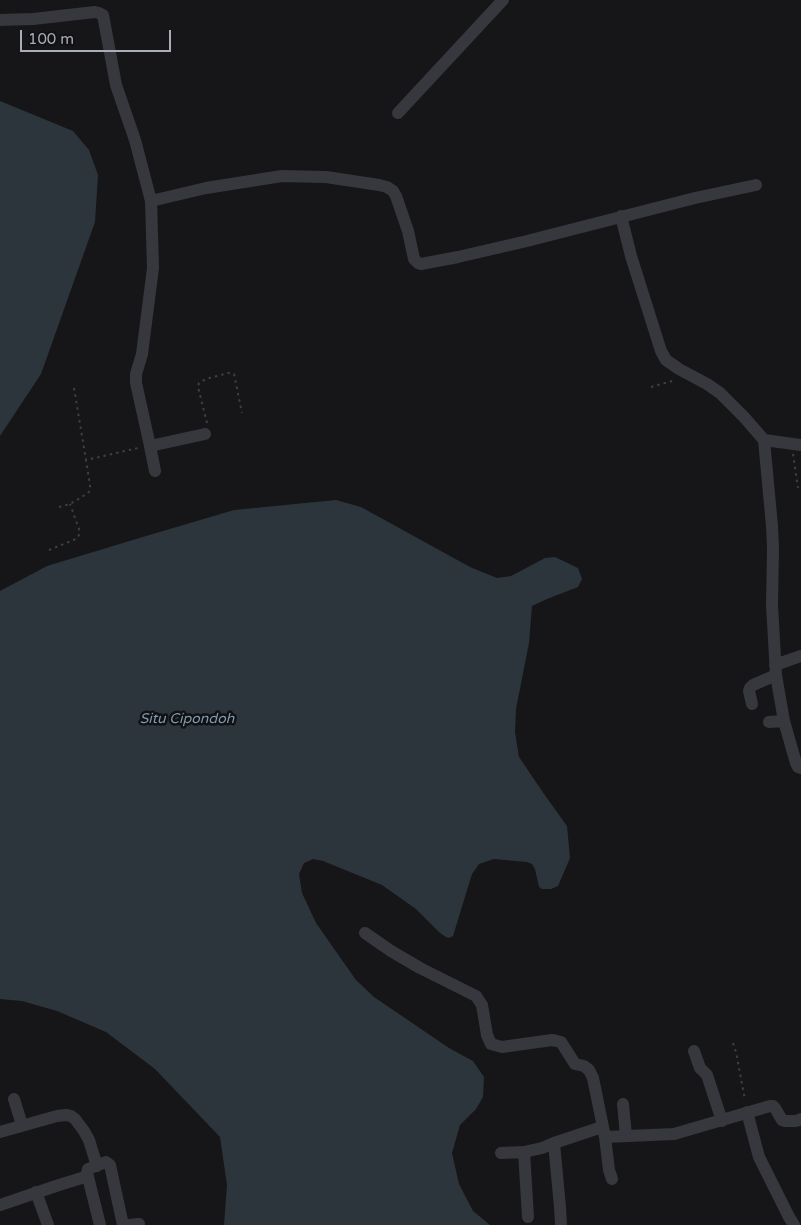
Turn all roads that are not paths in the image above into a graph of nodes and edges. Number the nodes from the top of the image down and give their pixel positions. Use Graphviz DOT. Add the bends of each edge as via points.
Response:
graph roads {
  1 [pos="503,0"];
  2 [pos="0,20"];
  3 [pos="398,113"];
  4 [pos="756,185"];
  5 [pos="151,200"];
  6 [pos="621,216"];
  7 [pos="205,434"];
  8 [pos="764,440"];
  9 [pos="796,444"];
  10 [pos="150,446"];
  11 [pos="154,471"];
  12 [pos="801,656"];
  13 [pos="776,670"];
  14 [pos="752,704"];
  15 [pos="784,720"];
  16 [pos="769,722"];
  17 [pos="801,768"];
  18 [pos="365,933"];
  19 [pos="694,1051"];
  20 [pos="14,1099"];
  21 [pos="623,1104"];
  22 [pos="747,1112"];
  23 [pos="801,1118"];
  24 [pos="722,1121"];
  25 [pos="22,1125"];
  26 [pos="0,1132"];
  27 [pos="604,1132"];
  28 [pos="626,1136"];
  29 [pos="554,1143"];
  30 [pos="524,1152"];
  31 [pos="501,1153"];
  32 [pos="97,1166"];
  33 [pos="88,1176"];
  34 [pos="612,1180"];
  35 [pos="36,1192"];
  36 [pos="1,1201"];
  37 [pos="528,1217"];
  38 [pos="48,1225"];
  39 [pos="100,1225"];
  40 [pos="123,1225"];
  41 [pos="560,1225"];
  42 [pos="794,1225"];
  1 -- 3 [label="street"];
  2 -- 5 [label="street" via="95,12 102,15 116,85"];
  4 -- 6 [label="street"];
  5 -- 6 [label="street" via="282,176 326,177 380,185 396,196 414,259 421,264"];
  5 -- 10 [label="street" via="153,268 142,354 136,374"];
  6 -- 8 [label="street" via="666,360 720,393"];
  7 -- 10 [label="street"];
  8 -- 9 [label="street"];
  8 -- 13 [label="street" via="772,526"];
  10 -- 11 [label="street"];
  12 -- 13 [label="street"];
  13 -- 14 [label="street" via="750,688"];
  13 -- 15 [label="street"];
  15 -- 16 [label="street"];
  15 -- 17 [label="street" via="796,763"];
  18 -- 27 [label="street" via="406,960 476,996 482,1005 490,1044 502,1047 552,1040 562,1042 575,1064 584,1066 593,1078"];
  19 -- 24 [label="street" via="700,1068 707,1075"];
  20 -- 25 [label="street"];
  21 -- 28 [label="street"];
  22 -- 23 [label="street" via="773,1106 785,1122"];
  22 -- 24 [label="street"];
  22 -- 42 [label="street" via="759,1157"];
  24 -- 28 [label="street" via="674,1134"];
  25 -- 26 [label="street"];
  25 -- 32 [label="street" via="71,1116 84,1131"];
  27 -- 28 [label="street"];
  27 -- 29 [label="street"];
  27 -- 34 [label="street"];
  29 -- 30 [label="street"];
  29 -- 41 [label="street"];
  30 -- 31 [label="street"];
  30 -- 37 [label="street"];
  32 -- 33 [label="street" via="88,1170"];
  32 -- 40 [label="street" via="106,1162 110,1165"];
  33 -- 35 [label="street"];
  33 -- 39 [label="street"];
  35 -- 36 [label="street"];
  35 -- 38 [label="street"];
}
